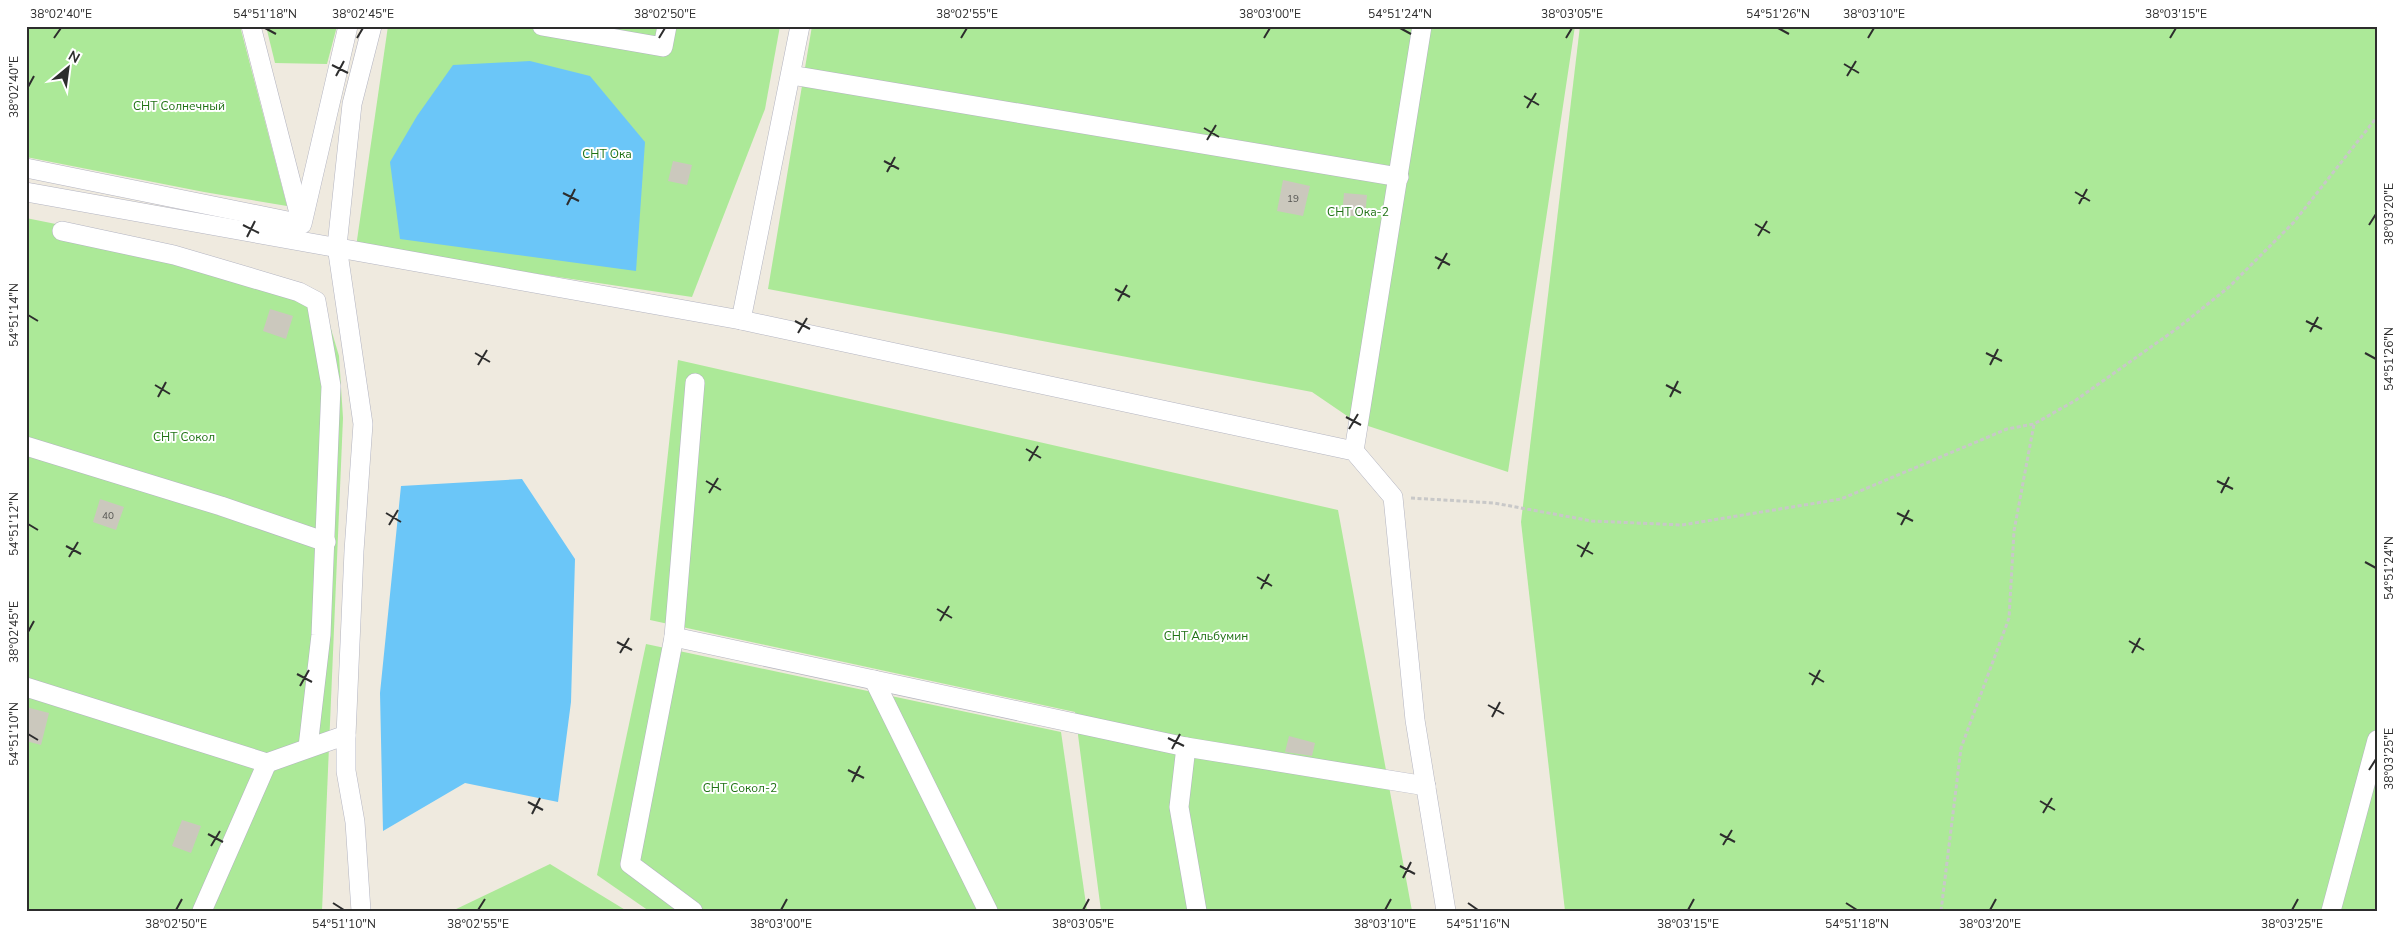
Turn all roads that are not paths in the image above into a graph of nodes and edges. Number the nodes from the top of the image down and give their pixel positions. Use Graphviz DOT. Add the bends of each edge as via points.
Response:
graph roads {
  1 [pos="251,26"];
  2 [pos="348,26"];
  3 [pos="372,26"];
  4 [pos="542,26"];
  5 [pos="667,26"];
  6 [pos="800,26"];
  7 [pos="1422,26"];
  8 [pos="792,75"];
  9 [pos="26,168"];
  10 [pos="1399,177"];
  11 [pos="26,192"];
  12 [pos="302,224"];
  13 [pos="62,231"];
  14 [pos="314,242"];
  15 [pos="337,246"];
  16 [pos="741,320"];
  17 [pos="696,383"];
  18 [pos="26,446"];
  19 [pos="1354,451"];
  20 [pos="326,542"];
  21 [pos="674,637"];
  22 [pos="874,680"];
  23 [pos="26,687"];
  24 [pos="346,735"];
  25 [pos="2377,740"];
  26 [pos="308,746"];
  27 [pos="1186,747"];
  28 [pos="267,763"];
  29 [pos="1426,786"];
  30 [pos="202,911"];
  31 [pos="361,911"];
  32 [pos="693,911"];
  33 [pos="988,911"];
  34 [pos="1196,911"];
  35 [pos="1446,911"];
  36 [pos="2331,911"];
  1 -- 12 [label="street"];
  2 -- 12 [label="street"];
  3 -- 15 [label="street" via="352,104"];
  4 -- 5 [label="street" via="663,47"];
  6 -- 8 [label="street"];
  7 -- 10 [label="street"];
  8 -- 10 [label="street"];
  8 -- 16 [label="street"];
  9 -- 12 [label="street"];
  10 -- 19 [label="street"];
  11 -- 14 [label="street"];
  12 -- 14 [label="street"];
  13 -- 20 [label="street" via="174,255 299,292 316,301 331,386"];
  14 -- 15 [label="street"];
  15 -- 16 [label="street"];
  15 -- 24 [label="street" via="363,424"];
  16 -- 19 [label="street"];
  17 -- 21 [label="street"];
  18 -- 20 [label="street"];
  19 -- 29 [label="street" via="1393,497 1415,720"];
  20 -- 26 [label="street" via="318,665"];
  21 -- 22 [label="street"];
  21 -- 32 [label="street" via="630,864"];
  22 -- 27 [label="street"];
  22 -- 33 [label="street"];
  23 -- 28 [label="street"];
  24 -- 26 [label="street"];
  24 -- 31 [label="street" via="346,772 355,822"];
  25 -- 36 [label="street"];
  26 -- 28 [label="street"];
  27 -- 29 [label="street"];
  27 -- 34 [label="street" via="1179,807"];
  28 -- 30 [label="street"];
  29 -- 35 [label="street"];
}
